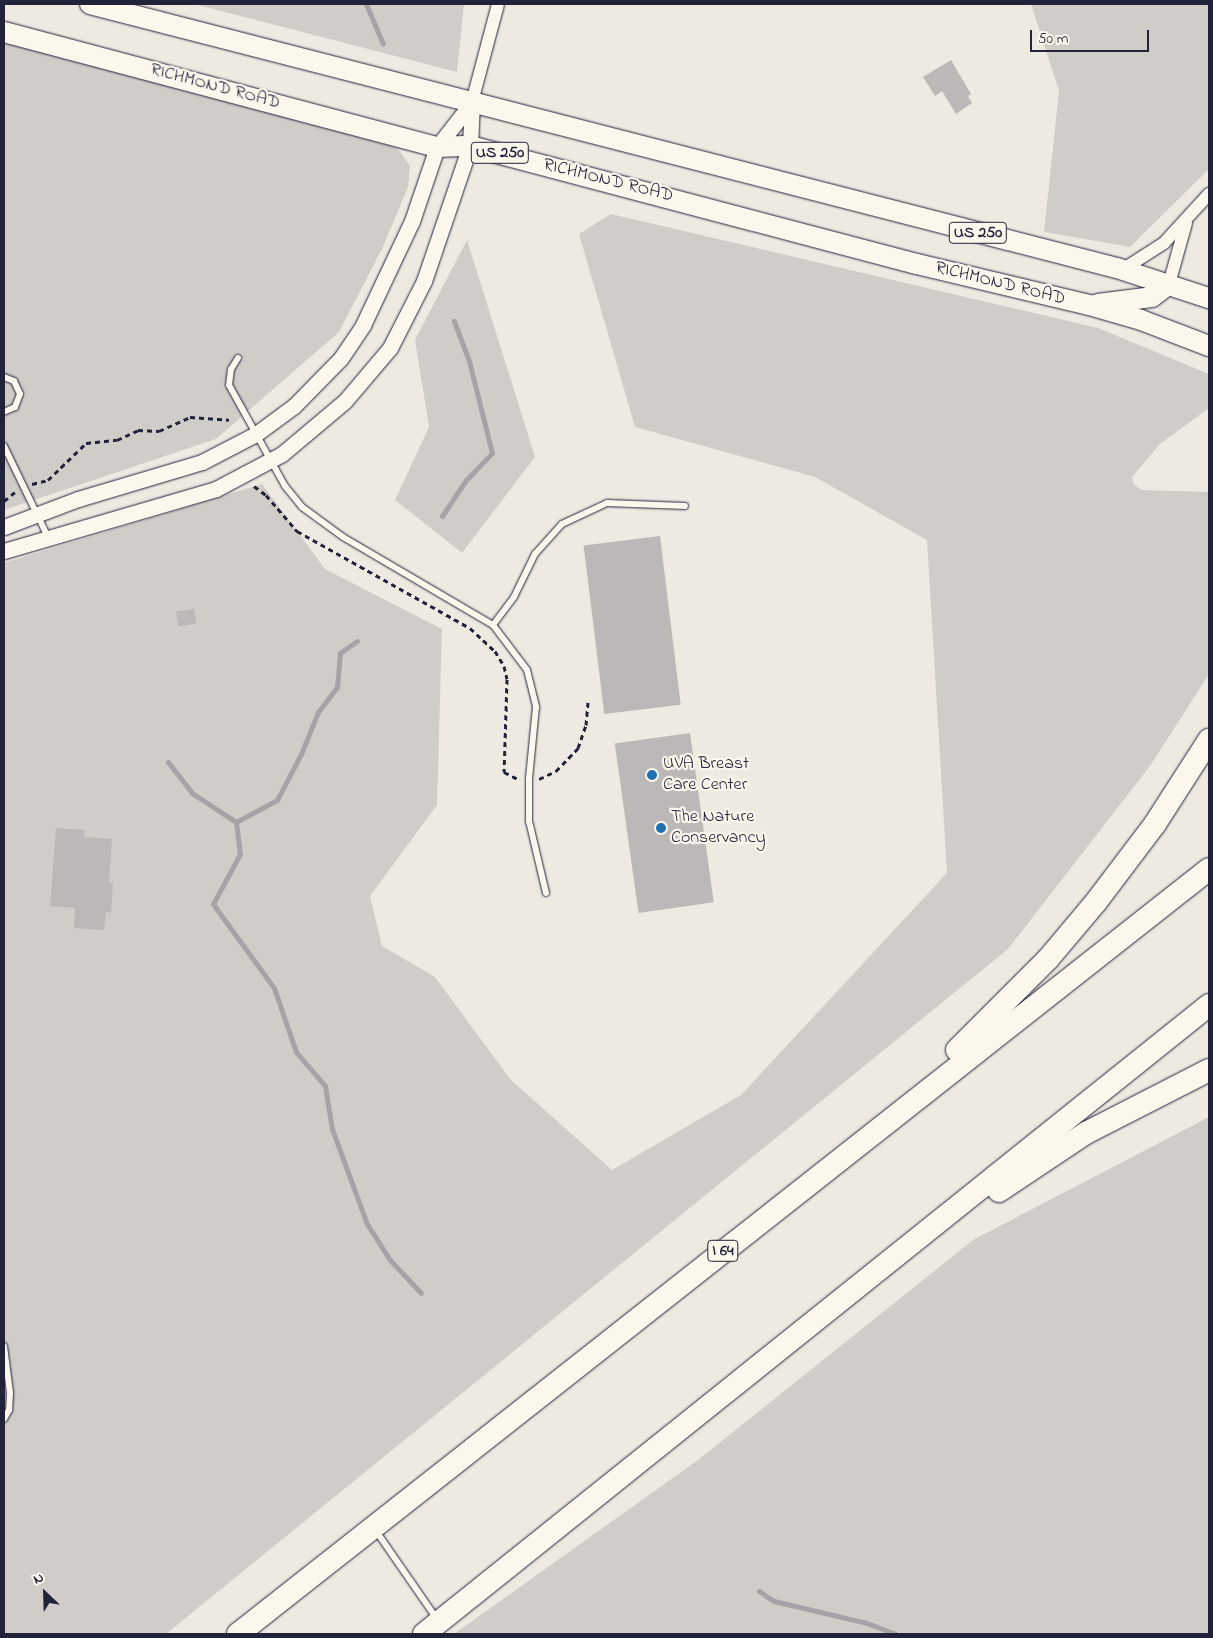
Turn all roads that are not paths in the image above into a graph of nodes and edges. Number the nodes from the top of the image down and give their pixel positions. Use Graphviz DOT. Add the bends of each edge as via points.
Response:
graph roads {
  1 [pos="90,4"];
  2 [pos="498,4"];
  3 [pos="4,32"];
  4 [pos="472,102"];
  5 [pos="470,146"];
  6 [pos="437,147"];
  7 [pos="1209,194"];
  8 [pos="1186,221"];
  9 [pos="1122,270"];
  10 [pos="1168,284"];
  11 [pos="1209,298"];
  12 [pos="1089,305"];
  13 [pos="1209,346"];
  14 [pos="238,358"];
  15 [pos="4,376"];
  16 [pos="4,412"];
  17 [pos="256,434"];
  18 [pos="4,446"];
  19 [pos="271,461"];
  20 [pos="685,506"];
  21 [pos="38,512"];
  22 [pos="4,528"];
  23 [pos="48,537"];
  24 [pos="4,552"];
  25 [pos="493,624"];
  26 [pos="1209,740"];
  27 [pos="1209,868"];
  28 [pos="546,893"];
  29 [pos="1209,1005"];
  30 [pos="1209,1070"];
  31 [pos="837,1161"];
  32 [pos="811,1324"];
  33 [pos="4,1346"];
  34 [pos="4,1419"];
  35 [pos="373,1528"];
  36 [pos="432,1628"];
  37 [pos="238,1634"];
  1 -- 4 [label="highway, US 250"];
  2 -- 4 [label="street"];
  3 -- 6 [label="highway, RICHMOND ROAD / US 250"];
  4 -- 5 [label="street"];
  4 -- 6 [label="street"];
  4 -- 9 [label="highway, US 250"];
  5 -- 6 [label="highway, RICHMOND ROAD / US 250"];
  5 -- 12 [label="highway, RICHMOND ROAD / US 250" via="917,264"];
  5 -- 19 [label="street" via="424,281 390,348 345,401 314,430"];
  6 -- 17 [label="street" via="412,221 363,325 341,358 316,386"];
  7 -- 8 [label="street"];
  8 -- 9 [label="street" via="1153,252"];
  8 -- 10 [label="street"];
  9 -- 10 [label="highway, US 250"];
  10 -- 11 [label="highway, US 250"];
  10 -- 12 [label="highway" via="1152,297"];
  12 -- 13 [label="highway, RICHMOND ROAD / US 250" via="1141,320"];
  14 -- 17 [label="lane" via="231,369 229,385"];
  15 -- 16 [label="lane" via="14,381 20,394 14,406"];
  17 -- 19 [label="lane"];
  17 -- 21 [label="street" via="202,462"];
  18 -- 21 [label="lane"];
  19 -- 23 [label="street" via="216,489"];
  19 -- 25 [label="lane" via="302,507 323,525"];
  20 -- 25 [label="lane" via="607,503 562,524 534,554 514,597"];
  21 -- 22 [label="street"];
  21 -- 23 [label="lane"];
  23 -- 24 [label="street"];
  25 -- 28 [label="lane" via="517,652 532,687 535,731 529,779 529,821"];
  26 -- 31 [label="highway" via="1155,824 1048,959 978,1031 873,1119"];
  27 -- 31 [label="highway, I 64"];
  29 -- 32 [label="highway"];
  30 -- 32 [label="highway" via="1086,1133 1038,1163 933,1241"];
  31 -- 35 [label="highway, I 64"];
  32 -- 36 [label="highway"];
  33 -- 34 [label="lane" via="10,1393 9,1410"];
  35 -- 36 [label="lane"];
  35 -- 37 [label="highway, I 64"];
}
